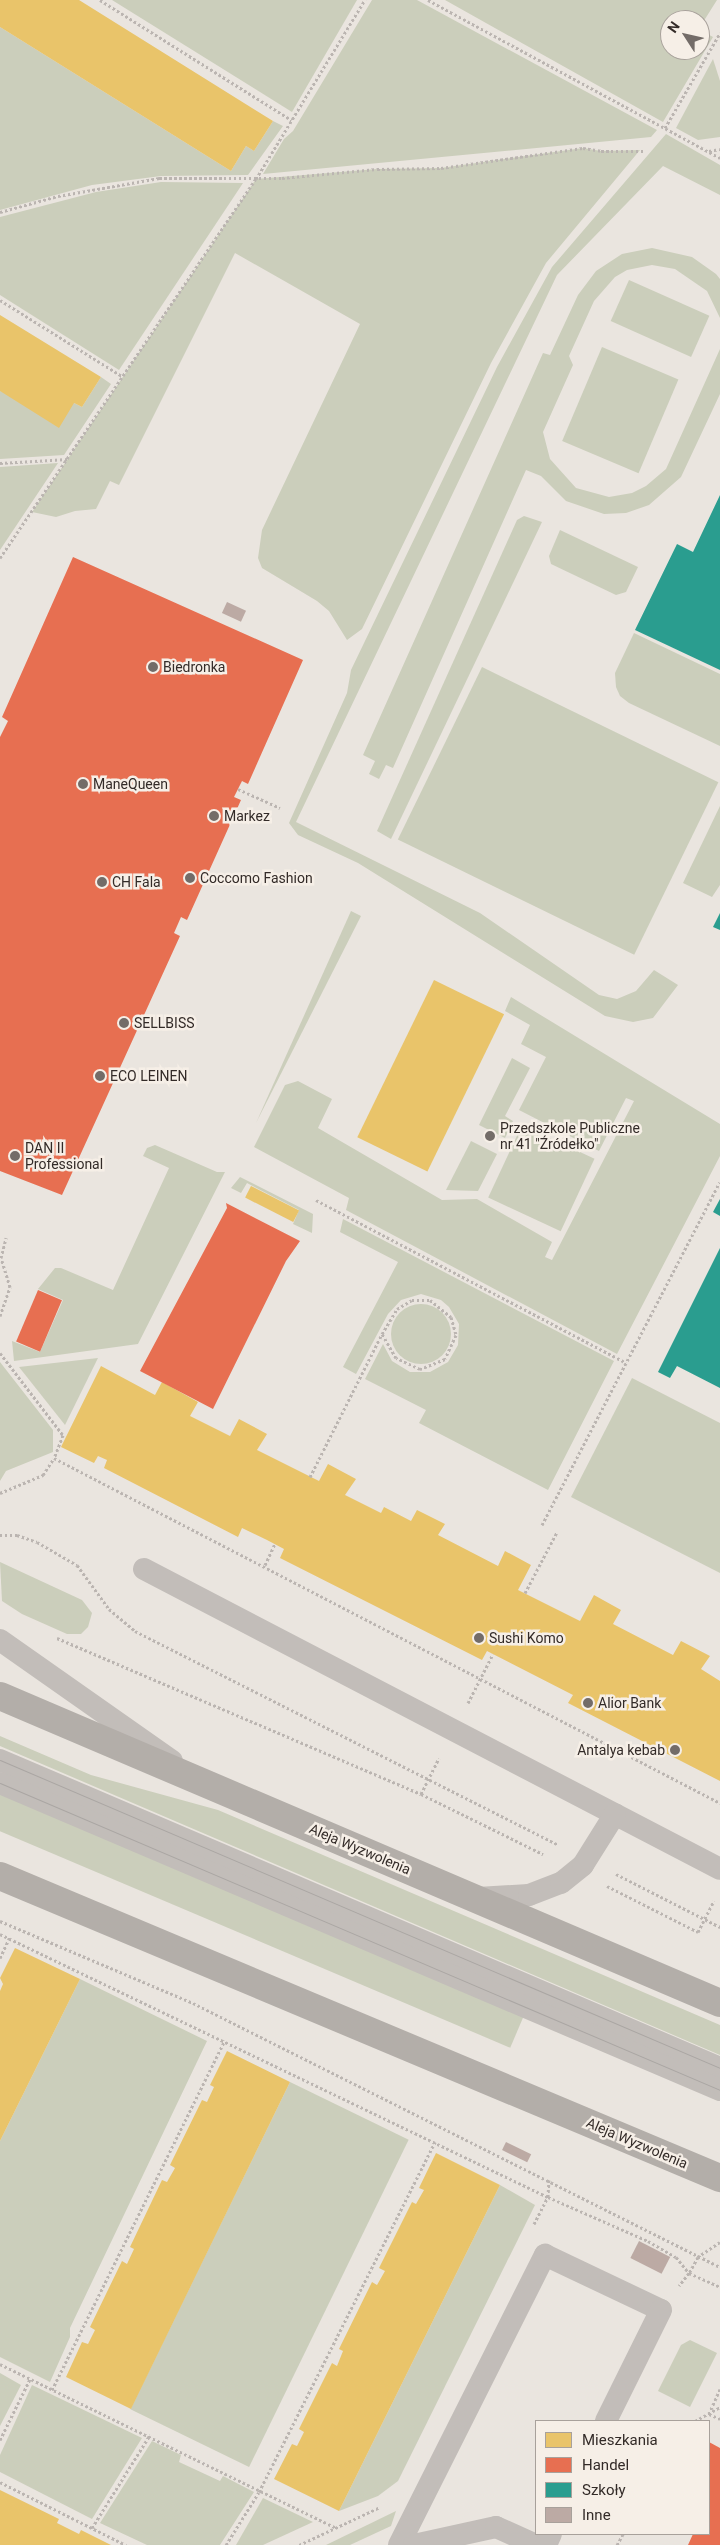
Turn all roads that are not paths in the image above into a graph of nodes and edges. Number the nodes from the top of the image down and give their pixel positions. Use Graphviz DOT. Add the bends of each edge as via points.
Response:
graph roads {
  1 [pos="144,1569"];
  2 [pos="0,1640"];
  3 [pos="0,1696"];
  4 [pos="0,1760"];
  5 [pos="0,1783"];
  6 [pos="206,1784"];
  7 [pos="615,1814"];
  8 [pos="711,1864"];
  9 [pos="0,1876"];
  10 [pos="476,1898"];
  11 [pos="720,2003"];
  12 [pos="720,2068"];
  13 [pos="720,2090"];
  14 [pos="720,2178"];
  15 [pos="606,2420"];
  16 [pos="491,2536"];
  17 [pos="398,2545"];
  18 [pos="414,2545"];
  19 [pos="536,2545"];
  1 -- 7 [label="lane"];
  2 -- 6 [label="lane"];
  3 -- 6 [label="street, Aleja Wyzwolenia"];
  4 -- 12 [label="lane"];
  5 -- 13 [label="lane"];
  6 -- 10 [label="street, Aleja Wyzwolenia"];
  7 -- 8 [label="lane"];
  7 -- 10 [label="lane" via="587,1859 572,1875 544,1890 505,1898"];
  9 -- 14 [label="street, Aleja Wyzwolenia"];
  10 -- 11 [label="street, Aleja Wyzwolenia"];
  15 -- 17 [label="lane" via="661,2310 545,2255"];
  16 -- 18 [label="lane"];
  16 -- 19 [label="lane"];
}
